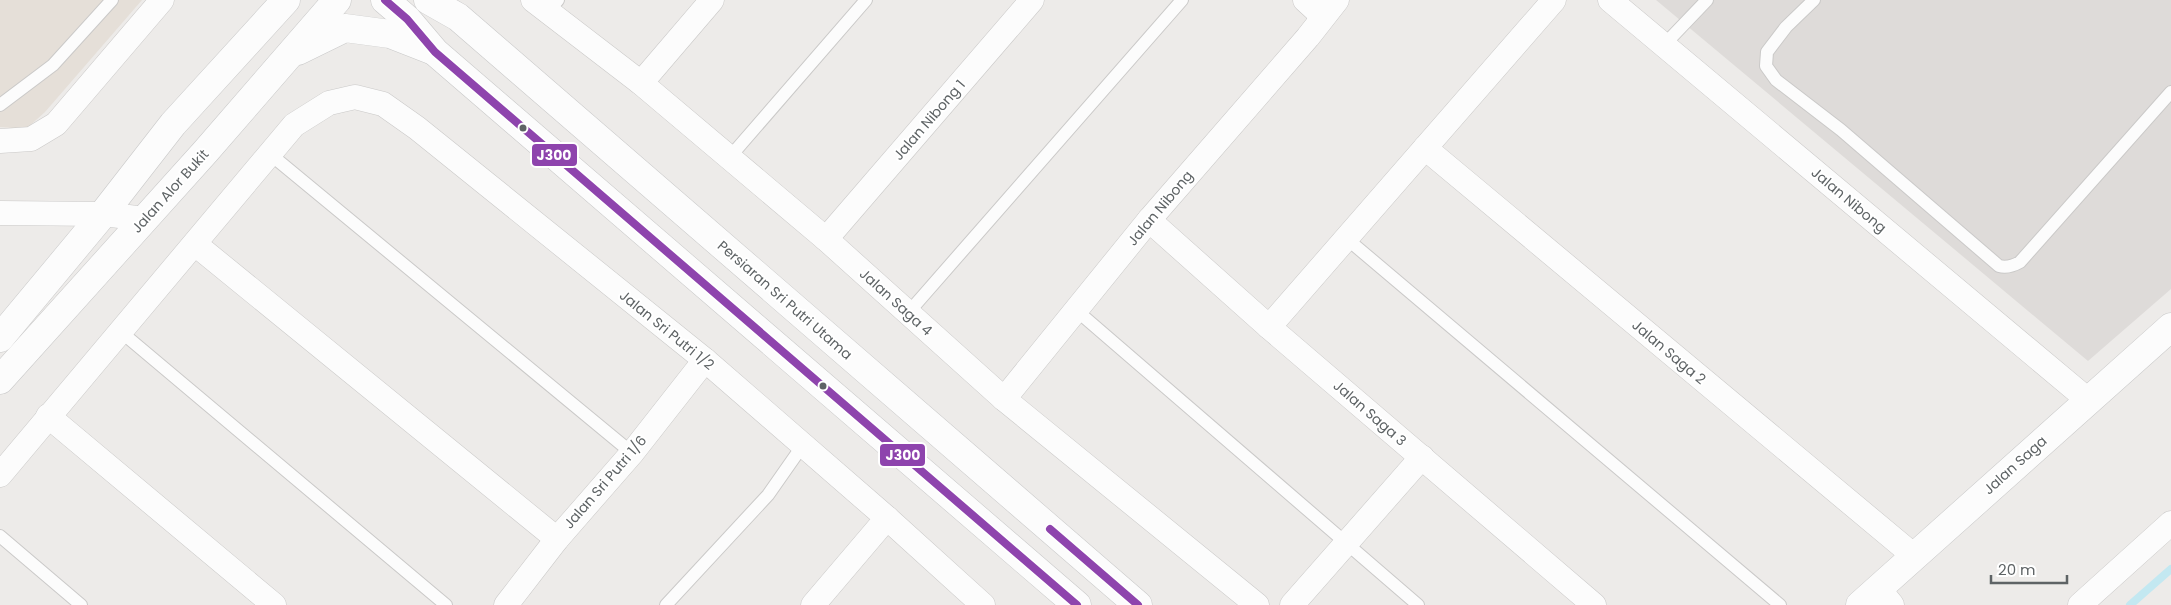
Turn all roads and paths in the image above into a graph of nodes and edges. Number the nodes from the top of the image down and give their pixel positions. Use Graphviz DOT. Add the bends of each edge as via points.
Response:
graph roads {
  1 [pos="112,0"];
  2 [pos="162,0"];
  3 [pos="286,0"];
  4 [pos="337,0"];
  5 [pos="385,0"];
  6 [pos="428,0"];
  7 [pos="712,0"];
  8 [pos="866,0"];
  9 [pos="1032,0"];
  10 [pos="1182,0"];
  11 [pos="1305,0"];
  12 [pos="1337,0"];
  13 [pos="1554,0"];
  14 [pos="1610,0"];
  15 [pos="1707,0"];
  16 [pos="1814,0"];
  17 [pos="546,4"];
  18 [pos="453,9"];
  19 [pos="1320,19"];
  20 [pos="1664,45"];
  21 [pos="435,52"];
  22 [pos="288,56"];
  23 [pos="641,83"];
  24 [pos="2171,92"];
  25 [pos="0,105"];
  26 [pos="0,141"];
  27 [pos="1425,148"];
  28 [pos="270,154"];
  29 [pos="729,158"];
  30 [pos="0,213"];
  31 [pos="103,214"];
  32 [pos="146,218"];
  33 [pos="1148,220"];
  34 [pos="1346,238"];
  35 [pos="826,239"];
  36 [pos="195,244"];
  37 [pos="1076,310"];
  38 [pos="908,313"];
  39 [pos="1269,327"];
  40 [pos="2171,327"];
  41 [pos="120,331"];
  42 [pos="0,338"];
  43 [pos="705,360"];
  44 [pos="0,380"];
  45 [pos="1004,400"];
  46 [pos="2088,400"];
  47 [pos="48,416"];
  48 [pos="803,445"];
  49 [pos="632,453"];
  50 [pos="1422,457"];
  51 [pos="0,475"];
  52 [pos="887,518"];
  53 [pos="2171,523"];
  54 [pos="0,536"];
  55 [pos="557,539"];
  56 [pos="1347,542"];
  57 [pos="1913,556"];
  58 [pos="1877,599"];
  59 [pos="514,602"];
  60 [pos="981,604"];
  61 [pos="81,605"];
  62 [pos="274,605"];
  63 [pos="446,605"];
  64 [pos="666,605"];
  65 [pos="813,605"];
  66 [pos="1077,605"];
  67 [pos="1138,605"];
  68 [pos="1257,605"];
  69 [pos="1292,605"];
  70 [pos="1418,605"];
  71 [pos="1594,605"];
  72 [pos="1780,605"];
  73 [pos="2080,605"];
  1 -- 25 [label="lane" via="53,65"];
  2 -- 26 [label="street" via="56,124 31,139"];
  3 -- 31 [label="main road" via="173,124"];
  4 -- 22 [label="main road, Jalan Alor Bukit"];
  5 -- 21 [label="main road" via="407,19"];
  6 -- 18 [label="main road, Persiaran Sri Putri Utama"];
  7 -- 23 [label="street"];
  8 -- 29 [label="lane"];
  9 -- 35 [label="street, Jalan Nibong 1"];
  10 -- 38 [label="lane"];
  11 -- 19 [label="street" via="1317,11"];
  12 -- 19 [label="street, Jalan Nibong"];
  13 -- 27 [label="street"];
  14 -- 20 [label="street, Jalan Nibong"];
  15 -- 20 [label="lane"];
  16 -- 24 [label="lane" via="1786,27 1767,52 1766,66 1776,80 1841,130 1999,266 2014,266 2020,262"];
  17 -- 23 [label="street, Jalan Saga 4"];
  18 -- 67 [label="main road, Persiaran Sri Putri Utama"];
  19 -- 33 [label="street, Jalan Nibong" via="1308,37"];
  20 -- 46 [label="street, Jalan Nibong"];
  21 -- 22 [label="main road" via="390,34 345,28"];
  21 -- 66 [label="main road"];
  22 -- 32 [label="main road, Jalan Alor Bukit"];
  23 -- 29 [label="street, Jalan Saga 4"];
  27 -- 34 [label="street"];
  27 -- 57 [label="street, Jalan Saga 2"];
  28 -- 36 [label="street, Jalan Sri Putri 1/2"];
  28 -- 43 [label="street, Jalan Sri Putri 1/2" via="294,125 329,103 355,97 383,104"];
  28 -- 49 [label="lane"];
  29 -- 35 [label="street, Jalan Saga 4"];
  30 -- 31 [label="street"];
  31 -- 32 [label="street"];
  31 -- 42 [label="main road"];
  32 -- 44 [label="main road, Jalan Alor Bukit"];
  33 -- 37 [label="street, Jalan Nibong"];
  33 -- 39 [label="street, Jalan Saga 3"];
  34 -- 39 [label="street"];
  34 -- 72 [label="lane"];
  35 -- 38 [label="street, Jalan Saga 4"];
  36 -- 41 [label="street, Jalan Sri Putri 1/2"];
  36 -- 55 [label="street"];
  37 -- 45 [label="street, Jalan Nibong"];
  37 -- 56 [label="lane"];
  38 -- 45 [label="street, Jalan Saga 4"];
  39 -- 50 [label="street, Jalan Saga 3"];
  40 -- 46 [label="main road, Jalan Saga"];
  41 -- 47 [label="street, Jalan Sri Putri 1/2"];
  41 -- 63 [label="lane"];
  43 -- 48 [label="street, Jalan Sri Putri 1/2"];
  43 -- 49 [label="street, Jalan Sri Putri 1/6"];
  45 -- 68 [label="street, Jalan Saga 4"];
  46 -- 57 [label="main road, Jalan Saga"];
  47 -- 51 [label="street, Jalan Sri Putri 1/2"];
  47 -- 62 [label="street"];
  48 -- 52 [label="street, Jalan Sri Putri 1/2"];
  48 -- 64 [label="lane" via="768,495"];
  49 -- 55 [label="street, Jalan Sri Putri 1/6"];
  50 -- 56 [label="street"];
  50 -- 71 [label="street, Jalan Saga 3"];
  52 -- 60 [label="street, Jalan Sri Putri 1/2"];
  52 -- 65 [label="street"];
  53 -- 73 [label="street"];
  54 -- 61 [label="lane"];
  55 -- 59 [label="street, Jalan Sri Putri 1/6"];
  56 -- 69 [label="street"];
  56 -- 70 [label="lane"];
  57 -- 58 [label="main road, Jalan Saga"];
}
